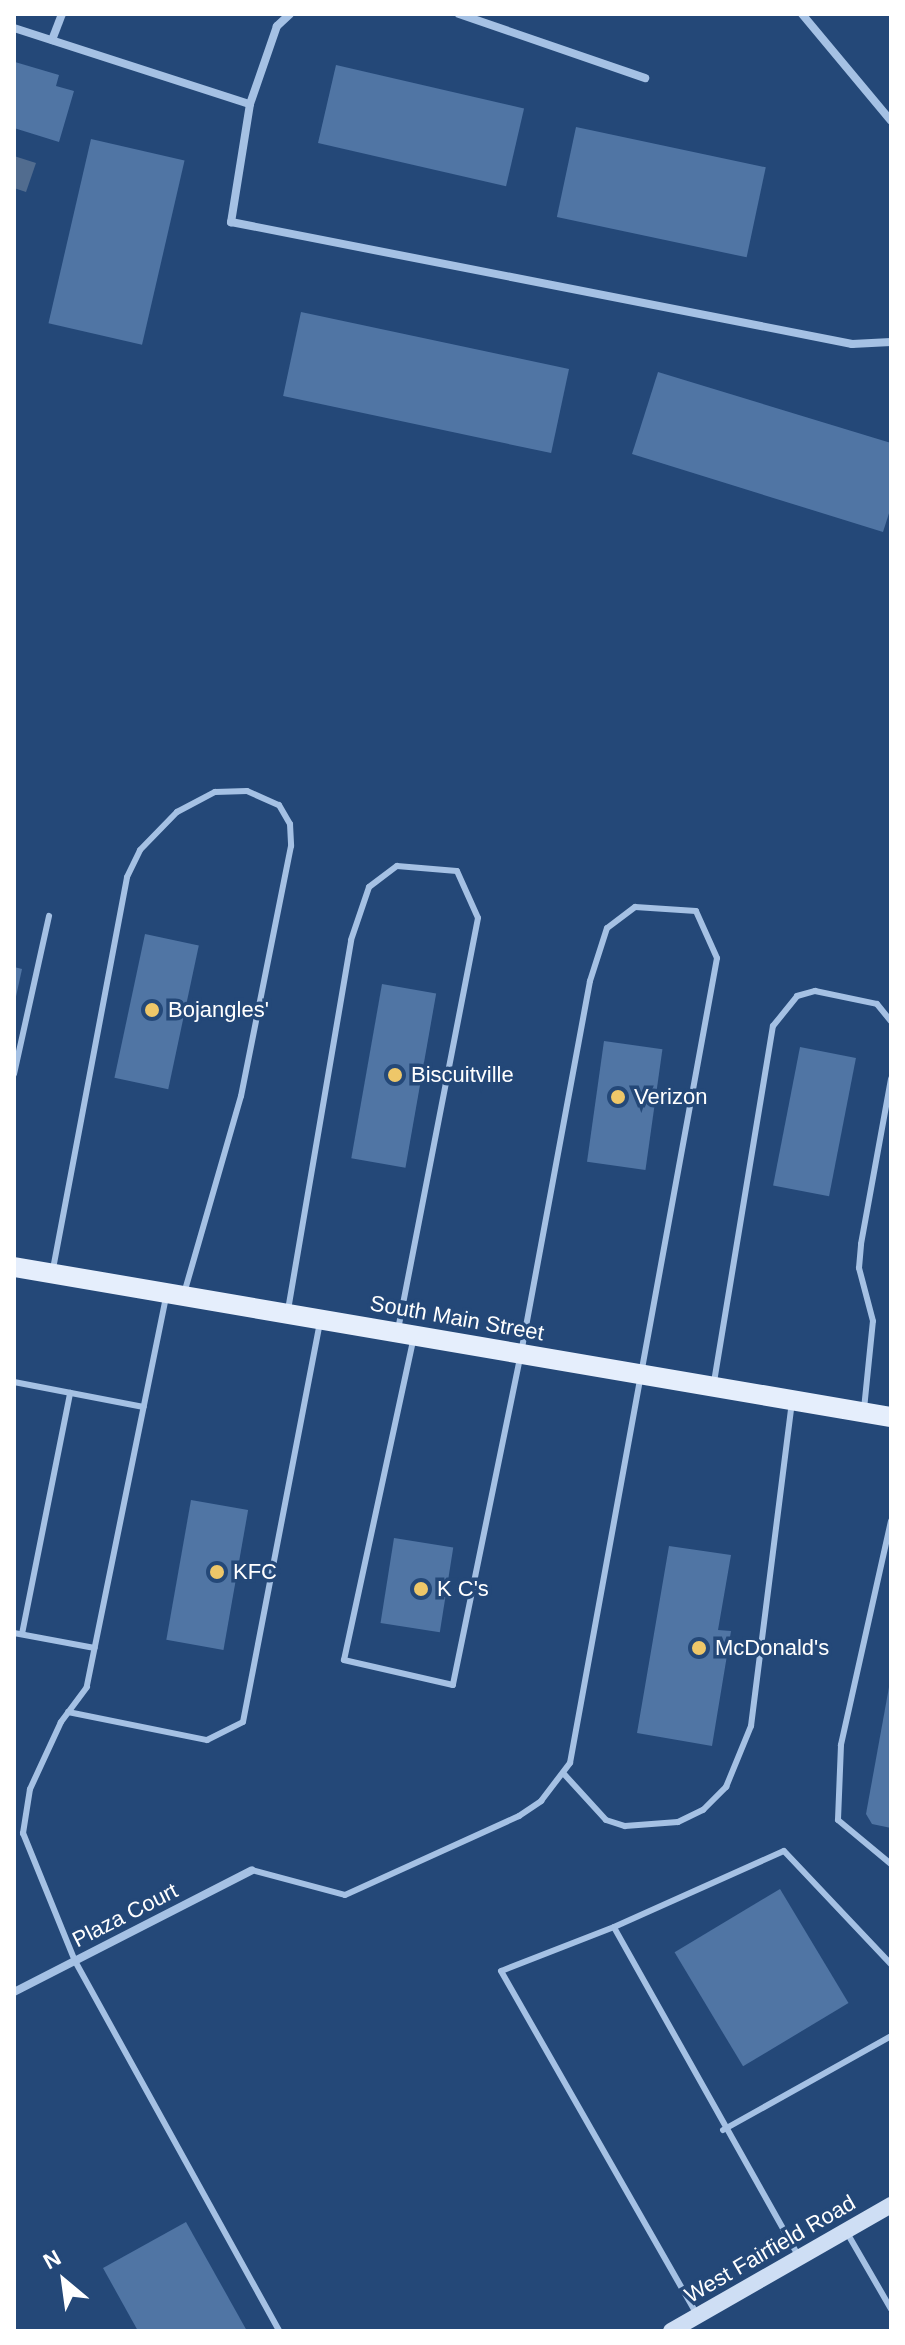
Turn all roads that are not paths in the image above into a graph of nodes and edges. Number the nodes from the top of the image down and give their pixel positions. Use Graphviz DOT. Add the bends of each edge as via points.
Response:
graph roads {
  1 [pos="62,14"];
  2 [pos="290,14"];
  3 [pos="459,14"];
  4 [pos="802,14"];
  5 [pos="14,28"];
  6 [pos="52,40"];
  7 [pos="645,78"];
  8 [pos="250,104"];
  9 [pos="891,121"];
  10 [pos="891,342"];
  11 [pos="49,916"];
  12 [pos="891,1021"];
  13 [pos="14,1074"];
  14 [pos="891,1079"];
  15 [pos="14,1267"];
  16 [pos="52,1274"];
  17 [pos="175,1295"];
  18 [pos="287,1314"];
  19 [pos="321,1319"];
  20 [pos="405,1333"];
  21 [pos="521,1353"];
  22 [pos="645,1373"];
  23 [pos="14,1382"];
  24 [pos="713,1386"];
  25 [pos="70,1393"];
  26 [pos="793,1400"];
  27 [pos="144,1407"];
  28 [pos="863,1412"];
  29 [pos="891,1417"];
  30 [pos="891,1521"];
  31 [pos="882,1559"];
  32 [pos="891,1561"];
  33 [pos="18,1633"];
  34 [pos="95,1648"];
  35 [pos="68,1712"];
  36 [pos="564,1774"];
  37 [pos="891,1864"];
  38 [pos="252,1870"];
  39 [pos="614,1927"];
  40 [pos="75,1961"];
  41 [pos="891,1964"];
  42 [pos="14,1992"];
  43 [pos="891,2036"];
  44 [pos="723,2130"];
  45 [pos="891,2205"];
  46 [pos="846,2231"];
  47 [pos="799,2257"];
  48 [pos="891,2309"];
  49 [pos="697,2316"];
  50 [pos="279,2331"];
  51 [pos="671,2331"];
  1 -- 6 [label="street"];
  2 -- 8 [label="street" via="277,26"];
  3 -- 7 [label="street"];
  4 -- 9 [label="street"];
  5 -- 6 [label="street"];
  6 -- 8 [label="street"];
  8 -- 10 [label="street" via="231,222 852,344"];
  11 -- 13 [label="lane"];
  12 -- 24 [label="lane" via="877,1004 815,991 797,996 773,1026"];
  14 -- 28 [label="lane" via="860,1256 873,1321"];
  15 -- 16 [label="main road, South Main Street"];
  16 -- 17 [label="main road, South Main Street"];
  16 -- 17 [label="lane" via="127,877 140,850 177,812 215,792 247,791 279,805 290,824 291,846 241,1096"];
  17 -- 18 [label="main road, South Main Street"];
  17 -- 27 [label="lane"];
  18 -- 19 [label="main road, South Main Street"];
  18 -- 20 [label="lane" via="351,940 369,887 397,866 457,871 478,918"];
  19 -- 20 [label="main road, South Main Street"];
  19 -- 35 [label="lane" via="243,1722 207,1740"];
  20 -- 21 [label="main road, South Main Street"];
  20 -- 21 [label="lane" via="344,1660 453,1685"];
  21 -- 22 [label="main road, South Main Street"];
  21 -- 22 [label="lane" via="590,981 607,928 635,907 696,911 717,958"];
  22 -- 24 [label="main road, South Main Street"];
  22 -- 36 [label="lane" via="576,1738"];
  23 -- 25 [label="lane"];
  24 -- 26 [label="main road, South Main Street"];
  25 -- 27 [label="lane"];
  25 -- 33 [label="lane"];
  26 -- 28 [label="main road, South Main Street"];
  26 -- 36 [label="lane" via="751,1726 726,1787 703,1810 678,1822 625,1826 606,1820"];
  27 -- 34 [label="lane"];
  28 -- 29 [label="main road, South Main Street"];
  30 -- 31 [label="lane"];
  31 -- 32 [label="lane"];
  31 -- 37 [label="lane" via="841,1745 838,1820"];
  33 -- 34 [label="lane"];
  34 -- 35 [label="lane" via="87,1687"];
  35 -- 40 [label="lane" via="30,1789 23,1833"];
  36 -- 38 [label="lane" via="519,1816 345,1895"];
  38 -- 40 [label="street, Plaza Court"];
  39 -- 41 [label="lane" via="784,1851"];
  39 -- 44 [label="lane"];
  39 -- 49 [label="lane" via="501,1971"];
  40 -- 42 [label="street, Plaza Court"];
  40 -- 50 [label="lane"];
  43 -- 44 [label="lane"];
  44 -- 47 [label="lane"];
  45 -- 46 [label="main road, West Fairfield Road"];
  46 -- 47 [label="main road, West Fairfield Road"];
  46 -- 48 [label="lane"];
  47 -- 49 [label="main road, West Fairfield Road"];
  49 -- 51 [label="main road, West Fairfield Road"];
}
